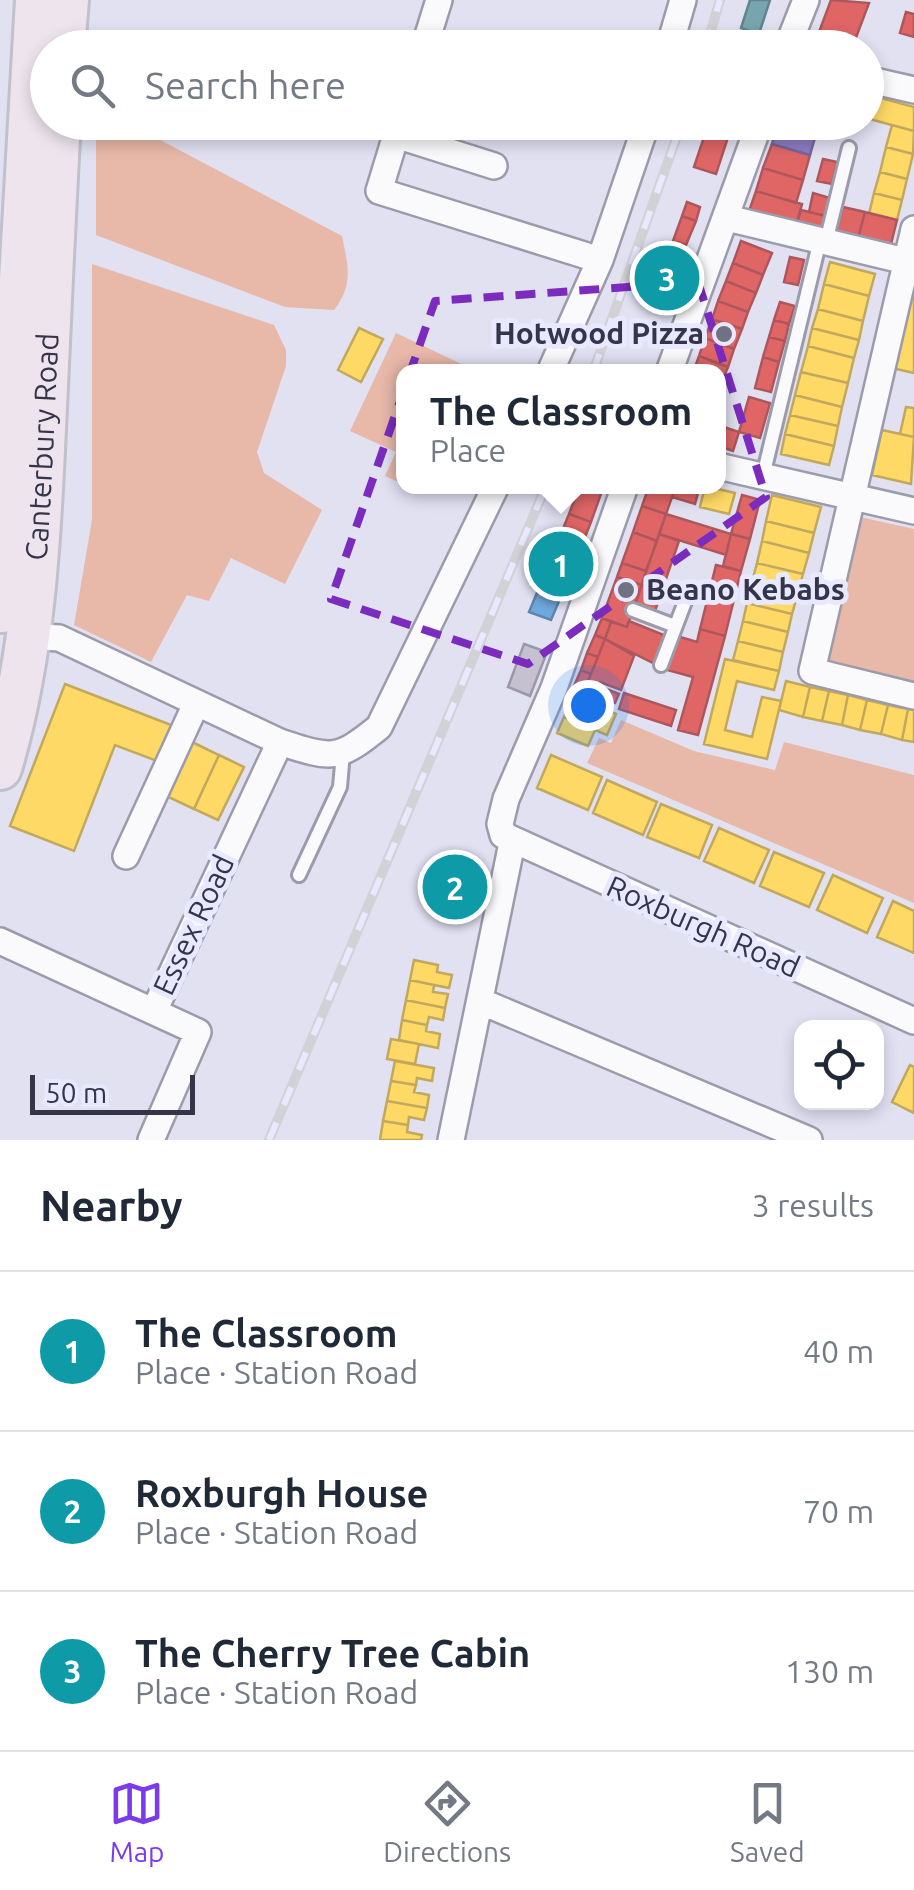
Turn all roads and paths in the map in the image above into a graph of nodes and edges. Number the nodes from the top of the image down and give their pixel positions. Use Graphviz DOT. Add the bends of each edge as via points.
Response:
graph roads {
  1 [pos="37,0"];
  2 [pos="67,0"];
  3 [pos="440,0"];
  4 [pos="683,0"];
  5 [pos="806,0"];
  6 [pos="36,30"];
  7 [pos="64,30"];
  8 [pos="430,30"];
  9 [pos="675,30"];
  10 [pos="794,30"];
  11 [pos="884,83"];
  12 [pos="914,90"];
  13 [pos="30,140"];
  14 [pos="58,140"];
  15 [pos="395,140"];
  16 [pos="427,140"];
  17 [pos="641,140"];
  18 [pos="754,140"];
  19 [pos="850,148"];
  20 [pos="494,166"];
  21 [pos="726,218"];
  22 [pos="914,229"];
  23 [pos="823,241"];
  24 [pos="600,260"];
  25 [pos="910,262"];
  26 [pos="554,364"];
  27 [pos="671,364"];
  28 [pos="726,468"];
  29 [pos="762,476"];
  30 [pos="492,494"];
  31 [pos="623,494"];
  32 [pos="854,497"];
  33 [pos="914,510"];
  34 [pos="686,599"];
  35 [pos="633,610"];
  36 [pos="8,617"];
  37 [pos="675,626"];
  38 [pos="661,665"];
  39 [pos="914,696"];
  40 [pos="196,704"];
  41 [pos="280,742"];
  42 [pos="345,753"];
  43 [pos="0,768"];
  44 [pos="506,834"];
  45 [pos="126,856"];
  46 [pos="299,876"];
  47 [pos="0,941"];
  48 [pos="480,1001"];
  49 [pos="154,1010"];
  50 [pos="914,1021"];
  51 [pos="151,1140"];
  52 [pos="451,1140"];
  53 [pos="809,1140"];
  1 -- 6 [label="highway, Canterbury Road"];
  2 -- 7 [label="highway"];
  3 -- 8 [label="street"];
  4 -- 9 [label="street"];
  5 -- 10 [label="street"];
  11 -- 12 [label="street"];
  13 -- 36 [label="highway, Canterbury Road"];
  14 -- 36 [label="highway, Canterbury Road" via="40,505"];
  15 -- 24 [label="street" via="379,191"];
  16 -- 20 [label="street"];
  17 -- 24 [label="street"];
  18 -- 21 [label="street"];
  19 -- 23 [label="lane"];
  21 -- 23 [label="street"];
  21 -- 27 [label="street"];
  22 -- 25 [label="street"];
  23 -- 25 [label="street"];
  23 -- 29 [label="lane"];
  24 -- 26 [label="street"];
  25 -- 32 [label="street"];
  28 -- 29 [label="street"];
  29 -- 32 [label="street"];
  30 -- 42 [label="street" via="379,727"];
  31 -- 44 [label="street" via="592,594 506,799"];
  32 -- 33 [label="street"];
  32 -- 39 [label="street" via="812,671"];
  34 -- 37 [label="lane"];
  35 -- 37 [label="lane"];
  36 -- 40 [label="street"];
  36 -- 43 [label="highway, Canterbury Road" via="16,714"];
  37 -- 38 [label="lane"];
  40 -- 41 [label="street"];
  40 -- 45 [label="street"];
  41 -- 42 [label="street" via="318,755"];
  41 -- 49 [label="street, Essex Road"];
  42 -- 46 [label="lane" via="340,787"];
  44 -- 48 [label="street"];
  44 -- 50 [label="street, Roxburgh Road"];
  47 -- 49 [label="street"];
  48 -- 52 [label="street"];
  48 -- 53 [label="street"];
  49 -- 51 [label="street, Essex Road" via="198,1032"];
}
